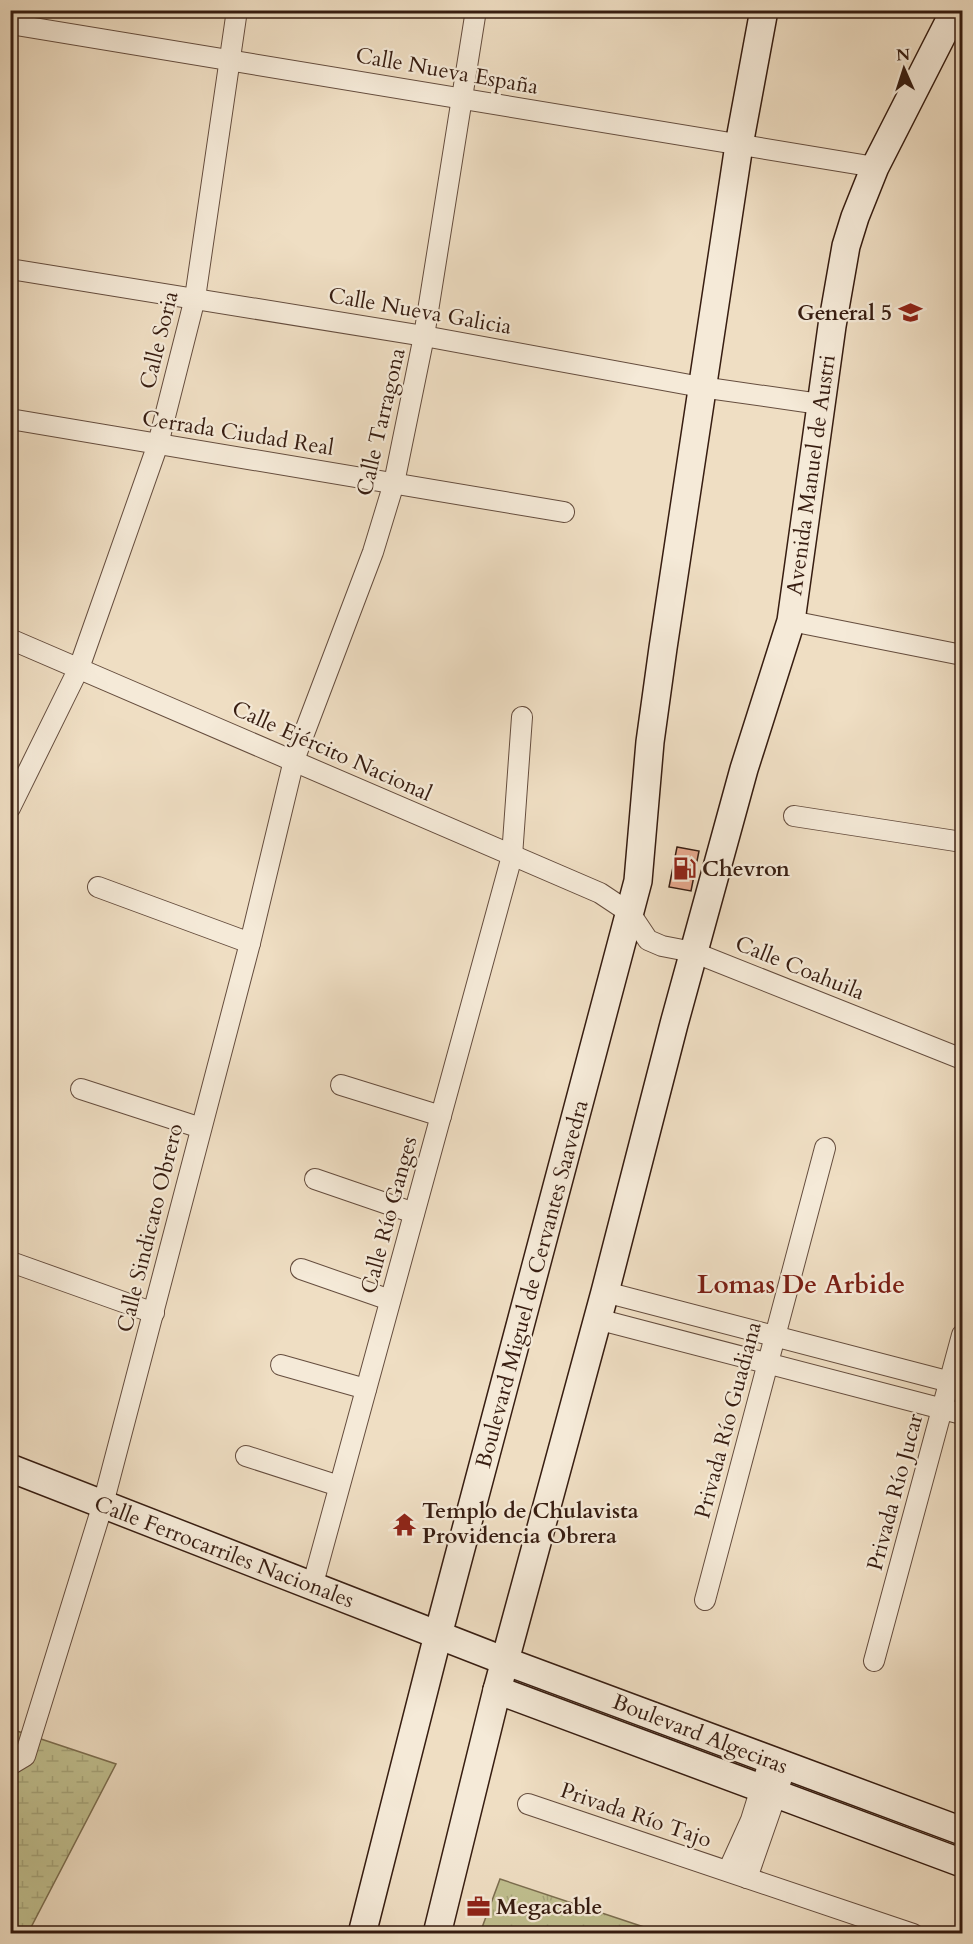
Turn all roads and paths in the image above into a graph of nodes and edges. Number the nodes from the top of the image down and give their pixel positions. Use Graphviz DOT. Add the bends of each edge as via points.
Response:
graph roads {
  1 [pos="237,10"];
  2 [pos="476,10"];
  3 [pos="764,10"];
  4 [pos="955,10"];
  5 [pos="10,24"];
  6 [pos="230,59"];
  7 [pos="462,98"];
  8 [pos="739,145"];
  9 [pos="875,167"];
  10 [pos="10,269"];
  11 [pos="195,298"];
  12 [pos="424,336"];
  13 [pos="701,387"];
  14 [pos="820,404"];
  15 [pos="10,419"];
  16 [pos="158,444"];
  17 [pos="394,483"];
  18 [pos="564,512"];
  19 [pos="791,621"];
  20 [pos="10,639"];
  21 [pos="963,655"];
  22 [pos="79,668"];
  23 [pos="522,717"];
  24 [pos="294,760"];
  25 [pos="10,808"];
  26 [pos="794,816"];
  27 [pos="963,842"];
  28 [pos="512,856"];
  29 [pos="98,887"];
  30 [pos="630,913"];
  31 [pos="250,943"];
  32 [pos="693,952"];
  33 [pos="963,1059"];
  34 [pos="341,1085"];
  35 [pos="81,1089"];
  36 [pos="441,1116"];
  37 [pos="201,1128"];
  38 [pos="825,1148"];
  39 [pos="315,1179"];
  40 [pos="414,1213"];
  41 [pos="10,1262"];
  42 [pos="301,1269"];
  43 [pos="605,1292"];
  44 [pos="390,1300"];
  45 [pos="154,1313"];
  46 [pos="597,1319"];
  47 [pos="963,1335"];
  48 [pos="775,1336"];
  49 [pos="768,1364"];
  50 [pos="281,1365"];
  51 [pos="956,1384"];
  52 [pos="366,1389"];
  53 [pos="942,1409"];
  54 [pos="963,1414"];
  55 [pos="246,1456"];
  56 [pos="10,1468"];
  57 [pos="339,1486"];
  58 [pos="103,1504"];
  59 [pos="312,1587"];
  60 [pos="705,1600"];
  61 [pos="438,1635"];
  62 [pos="506,1661"];
  63 [pos="874,1661"];
  64 [pos="497,1690"];
  65 [pos="778,1763"];
  66 [pos="10,1765"];
  67 [pos="769,1791"];
  68 [pos="528,1804"];
  69 [pos="963,1831"];
  70 [pos="963,1863"];
  71 [pos="737,1875"];
  72 [pos="362,1934"];
  73 [pos="437,1934"];
  74 [pos="913,1934"];
  1 -- 6 [label="street, Calle Soria"];
  2 -- 7 [label="street, Calle Tarragona"];
  3 -- 8 [label="main road, Boulevard Miguel de Cervantes Saavedra"];
  4 -- 9 [label="main road, Avenida Manuel de Austri"];
  5 -- 6 [label="street, Calle Nueva España"];
  6 -- 7 [label="street, Calle Nueva España"];
  6 -- 11 [label="street, Calle Soria"];
  7 -- 8 [label="street, Calle Nueva España"];
  7 -- 12 [label="street, Calle Tarragona"];
  8 -- 9 [label="street, Calle Nueva España"];
  8 -- 13 [label="main road, Boulevard Miguel de Cervantes Saavedra"];
  9 -- 14 [label="main road, Avenida Manuel de Austri" via="846,246"];
  10 -- 11 [label="street, Calle Nueva Galicia"];
  11 -- 12 [label="street, Calle Nueva Galicia"];
  11 -- 16 [label="street, Calle Soria"];
  12 -- 13 [label="street, Calle Nueva Galicia"];
  12 -- 17 [label="street, Calle Tarragona"];
  13 -- 14 [label="street, Calle Nueva Galicia"];
  13 -- 30 [label="main road, Boulevard Miguel de Cervantes Saavedra" via="650,742 638,881"];
  14 -- 19 [label="main road, Avenida Manuel de Austri"];
  15 -- 16 [label="street, Cerrada Ciudad Real"];
  16 -- 17 [label="street, Cerrada Ciudad Real"];
  16 -- 22 [label="street, Calle Soria"];
  17 -- 18 [label="street, Cerrada Ciudad Real"];
  17 -- 24 [label="street, Calle Tarragona" via="373,552"];
  19 -- 21 [label="street"];
  19 -- 32 [label="main road, Avenida Manuel de Austri" via="744,769"];
  20 -- 22 [label="street, Calle Ejército Nacional"];
  22 -- 24 [label="street, Calle Ejército Nacional"];
  22 -- 25 [label="street, Calle Soria"];
  23 -- 28 [label="street, Calle Río Ganges"];
  24 -- 28 [label="street, Calle Ejército Nacional"];
  24 -- 31 [label="street, Calle Sindicato Obrero"];
  26 -- 27 [label="street"];
  28 -- 30 [label="street, Calle Ejército Nacional" via="600,893"];
  28 -- 36 [label="street, Calle Río Ganges"];
  29 -- 31 [label="street"];
  30 -- 32 [label="street, Calle Coahuila" via="648,940"];
  30 -- 61 [label="main road, Boulevard Miguel de Cervantes Saavedra"];
  31 -- 37 [label="street, Calle Sindicato Obrero"];
  32 -- 33 [label="street, Calle Coahuila"];
  32 -- 43 [label="main road"];
  34 -- 36 [label="street"];
  35 -- 37 [label="street"];
  36 -- 40 [label="street, Calle Río Ganges"];
  37 -- 45 [label="street, Calle Sindicato Obrero"];
  38 -- 48 [label="street, Privada Río Guadiana"];
  39 -- 40 [label="street"];
  40 -- 44 [label="street, Calle Río Ganges"];
  41 -- 45 [label="street"];
  42 -- 44 [label="street"];
  43 -- 46 [label="main road"];
  43 -- 48 [label="street"];
  44 -- 52 [label="street, Calle Río Ganges"];
  45 -- 58 [label="street, Calle Sindicato Obrero"];
  46 -- 49 [label="street"];
  46 -- 62 [label="main road"];
  47 -- 51 [label="street, Privada Río Jucar"];
  48 -- 49 [label="street, Privada Río Guadiana"];
  48 -- 51 [label="street"];
  49 -- 53 [label="street"];
  49 -- 60 [label="street, Privada Río Guadiana"];
  50 -- 52 [label="street"];
  51 -- 53 [label="street, Privada Río Jucar"];
  52 -- 57 [label="street, Calle Río Ganges"];
  53 -- 54 [label="street"];
  53 -- 63 [label="street, Privada Río Jucar"];
  55 -- 57 [label="street"];
  56 -- 58 [label="main road, Calle Ferrocarriles Nacionales"];
  57 -- 59 [label="street, Calle Río Ganges"];
  58 -- 59 [label="main road, Calle Ferrocarriles Nacionales"];
  58 -- 66 [label="street, Calle Sindicato Obrero" via="25,1756"];
  59 -- 61 [label="main road, Calle Ferrocarriles Nacionales"];
  61 -- 62 [label="main road, Boulevard Algeciras"];
  61 -- 72 [label="main road, Boulevard Miguel de Cervantes Saavedra"];
  62 -- 64 [label="main road"];
  62 -- 65 [label="main road, Boulevard Algeciras"];
  64 -- 67 [label="main road, Boulevard Algeciras"];
  64 -- 73 [label="main road"];
  65 -- 67 [label="street, Privada Río Tajo"];
  65 -- 69 [label="main road, Boulevard Algeciras"];
  67 -- 70 [label="main road, Boulevard Algeciras"];
  67 -- 71 [label="street, Privada Río Tajo" via="751,1820"];
  68 -- 71 [label="street, Privada Río Tajo"];
  71 -- 74 [label="street, Privada Río Tajo"];
}
